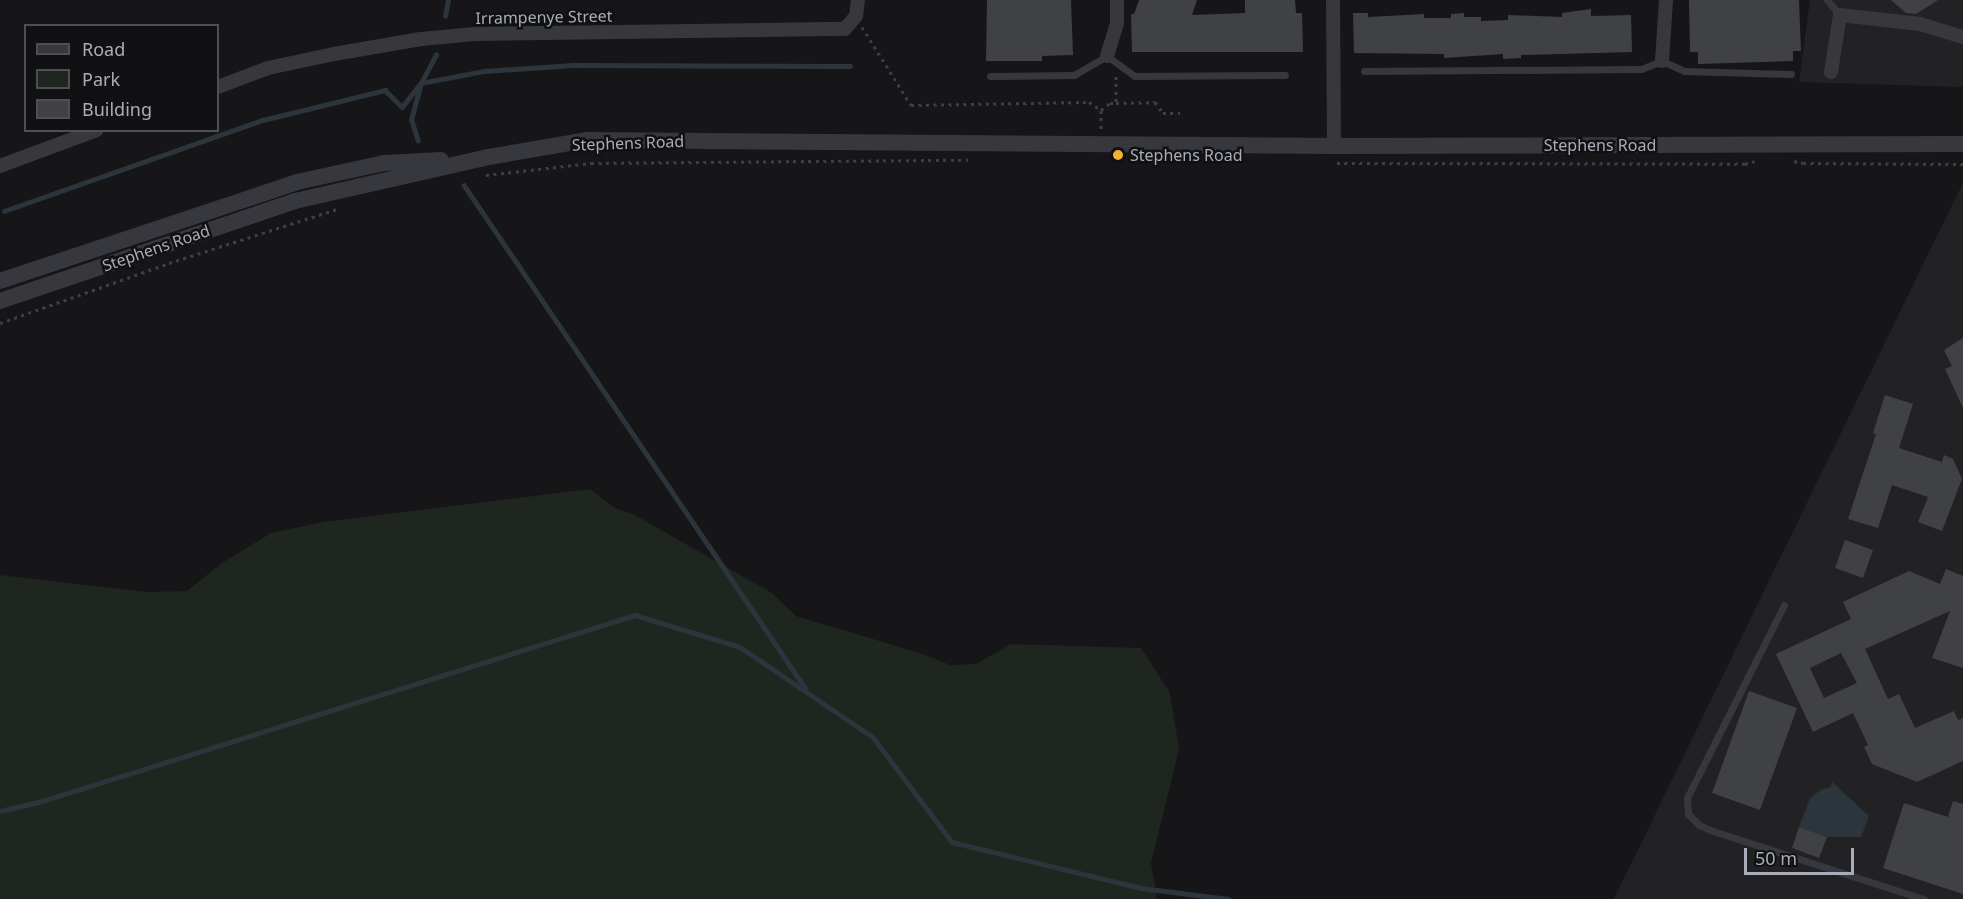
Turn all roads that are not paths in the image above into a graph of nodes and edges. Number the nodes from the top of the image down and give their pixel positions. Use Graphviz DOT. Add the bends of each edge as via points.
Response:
graph roads {
  1 [pos="858,0"];
  2 [pos="1117,0"];
  3 [pos="1333,0"];
  4 [pos="1666,0"];
  5 [pos="1827,0"];
  6 [pos="1840,15"];
  7 [pos="1963,37"];
  8 [pos="1107,56"];
  9 [pos="1662,61"];
  10 [pos="1364,71"];
  11 [pos="1831,72"];
  12 [pos="1791,74"];
  13 [pos="1285,75"];
  14 [pos="990,76"];
  15 [pos="219,87"];
  16 [pos="93,132"];
  17 [pos="1963,144"];
  18 [pos="1333,154"];
  19 [pos="489,157"];
  20 [pos="0,166"];
  21 [pos="0,282"];
  22 [pos="0,301"];
  23 [pos="1784,605"];
  24 [pos="1924,899"];
  1 -- 15 [label="street, Irrampenye Street" via="856,16 845,29 475,34 422,39 268,68"];
  2 -- 8 [label="street" via="1117,23"];
  3 -- 18 [label="street"];
  4 -- 9 [label="street"];
  5 -- 6 [label="lane"];
  6 -- 7 [label="street" via="1920,24"];
  6 -- 11 [label="street"];
  8 -- 13 [label="lane" via="1135,76"];
  8 -- 14 [label="lane" via="1074,75"];
  9 -- 10 [label="lane" via="1641,69"];
  9 -- 12 [label="lane" via="1684,71"];
  16 -- 20 [label="street"];
  17 -- 18 [label="street, Stephens Road"];
  18 -- 19 [label="street, Stephens Road" via="1101,143 586,141"];
  19 -- 21 [label="street" via="384,163 297,182"];
  19 -- 22 [label="street, Stephens Road" via="295,201"];
  23 -- 24 [label="lane" via="1687,798 1688,814 1713,831"];
}
